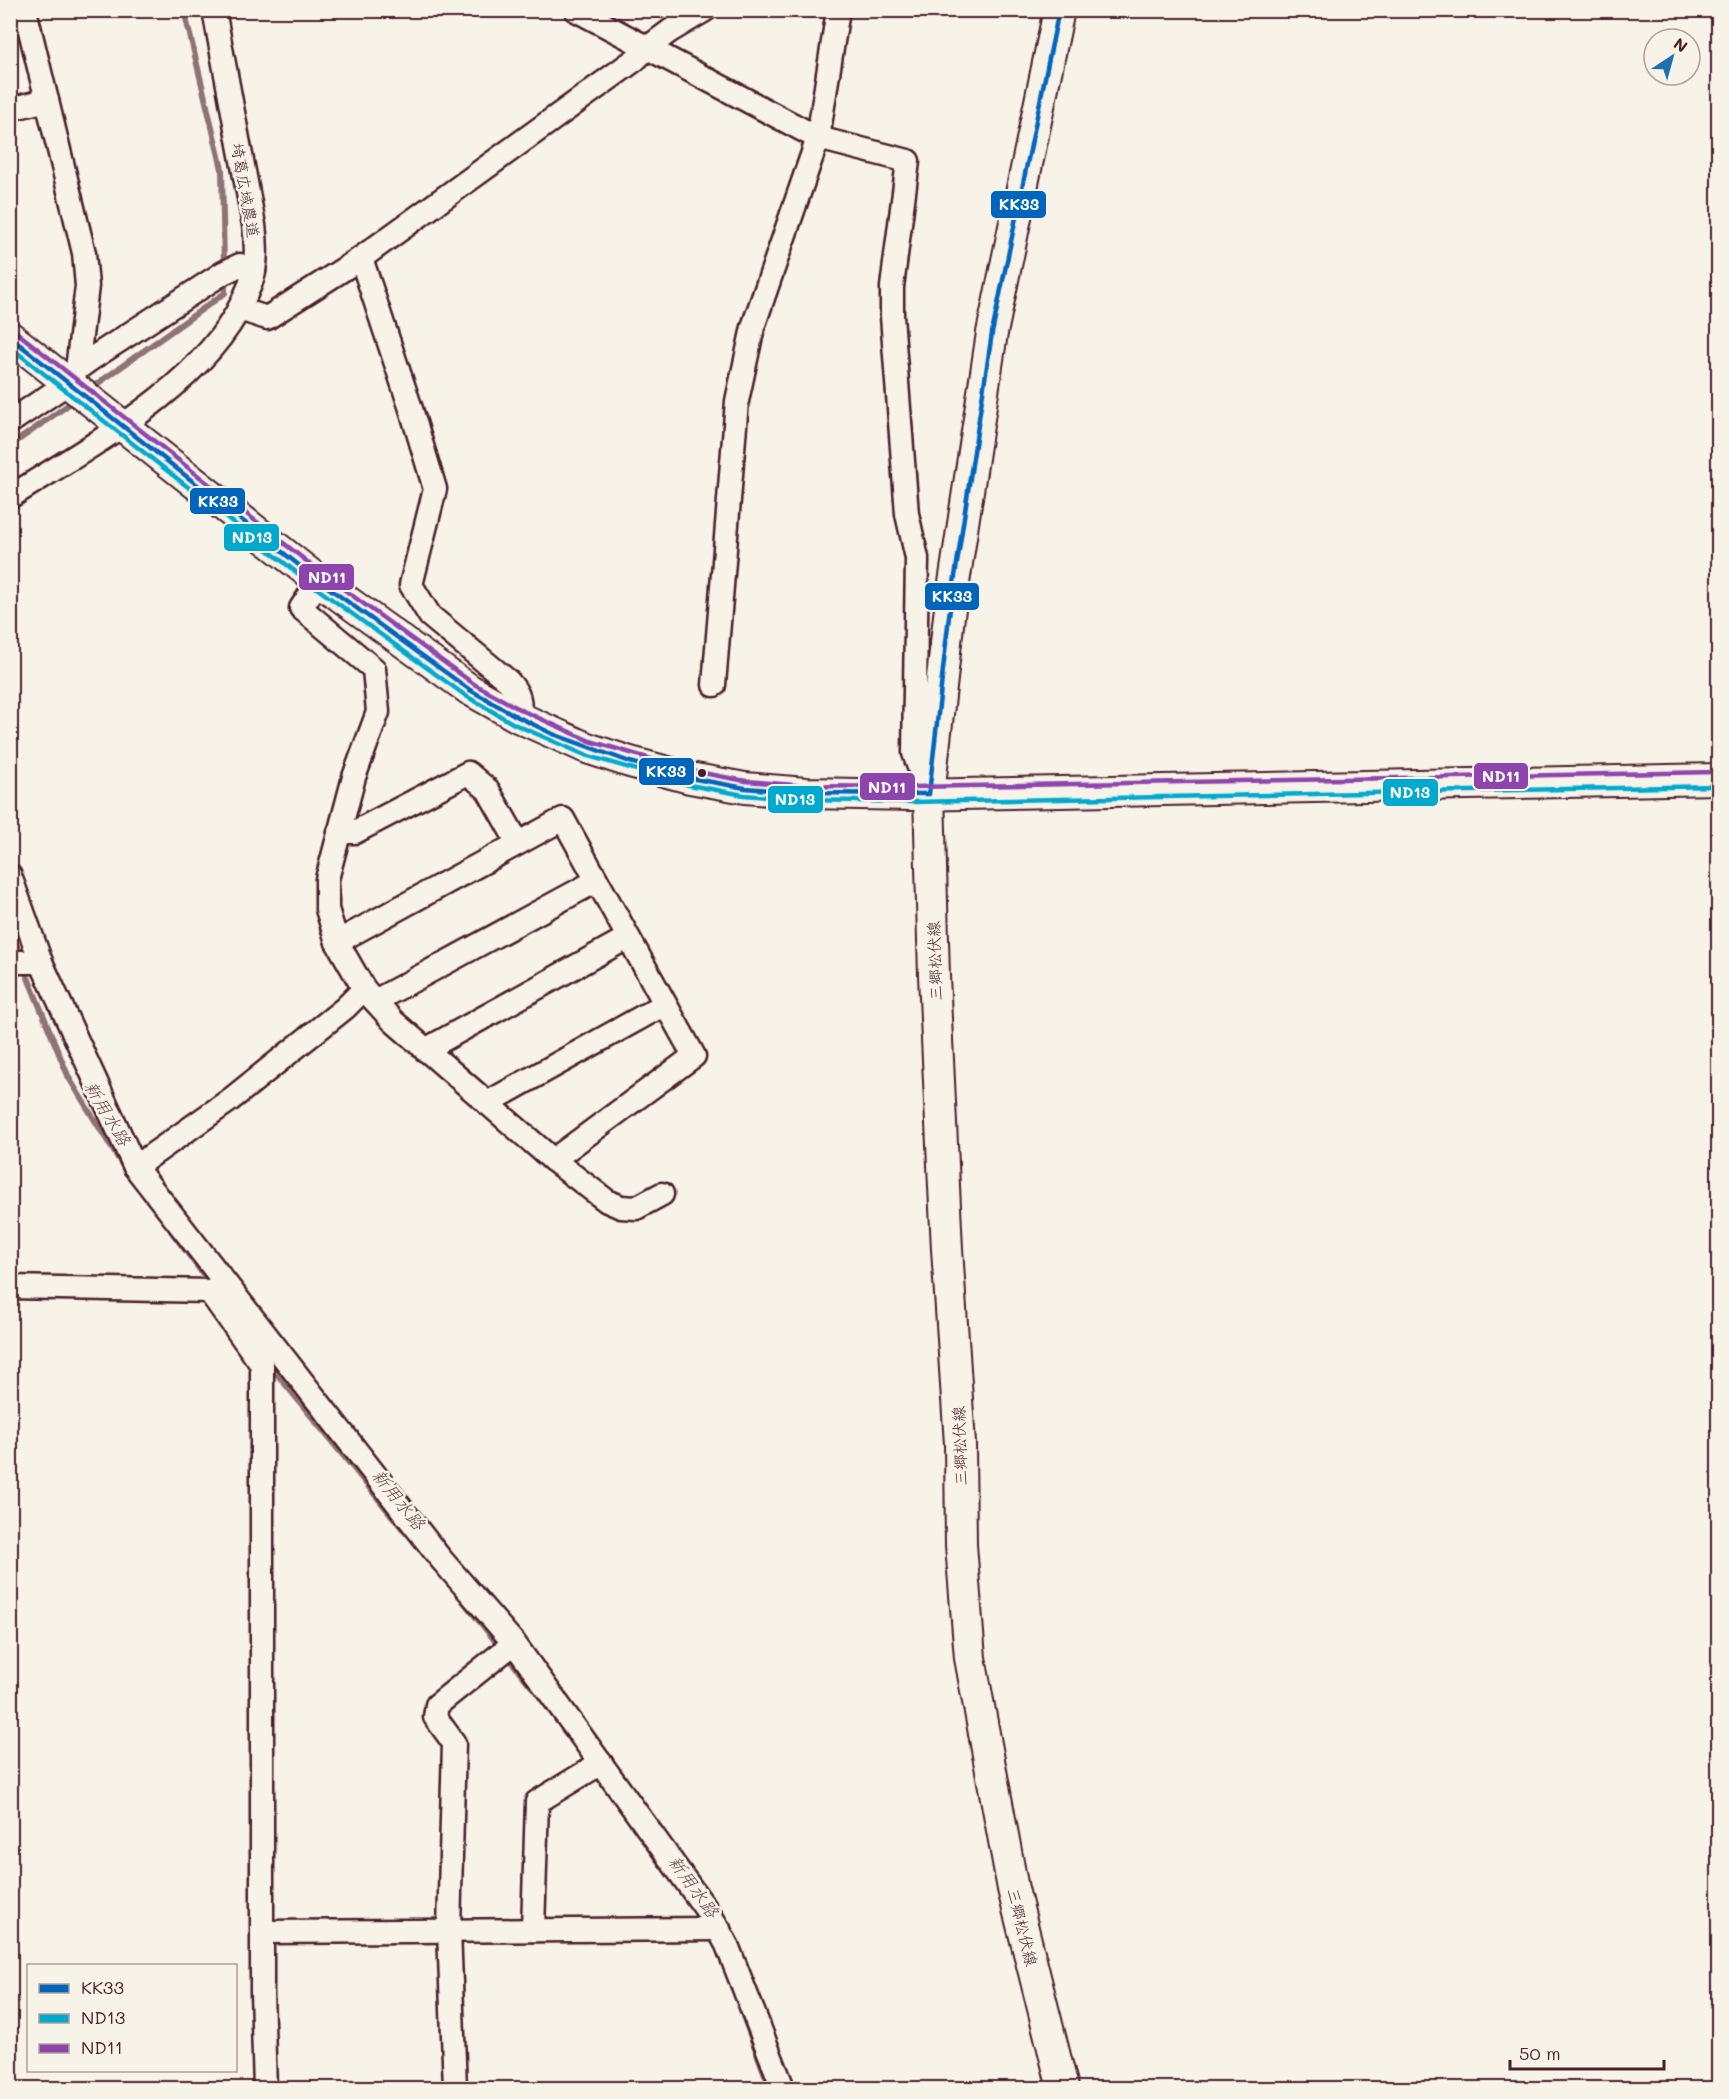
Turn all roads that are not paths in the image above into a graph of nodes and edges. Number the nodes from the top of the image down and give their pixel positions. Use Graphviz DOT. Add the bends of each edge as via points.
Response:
graph roads {
  1 [pos="25,10"];
  2 [pos="214,10"];
  3 [pos="576,10"];
  4 [pos="705,10"];
  5 [pos="838,10"];
  6 [pos="1059,10"];
  7 [pos="647,48"];
  8 [pos="46,100"];
  9 [pos="10,109"];
  10 [pos="818,138"];
  11 [pos="361,258"];
  12 [pos="254,272"];
  13 [pos="239,309"];
  14 [pos="10,337"];
  15 [pos="72,376"];
  16 [pos="10,422"];
  17 [pos="122,425"];
  18 [pos="10,497"];
  19 [pos="319,581"];
  20 [pos="714,686"];
  21 [pos="518,717"];
  22 [pos="1719,779"];
  23 [pos="943,794"];
  24 [pos="339,832"];
  25 [pos="518,843"];
  26 [pos="10,876"];
  27 [pos="596,881"];
  28 [pos="627,938"];
  29 [pos="337,942"];
  30 [pos="10,962"];
  31 [pos="41,962"];
  32 [pos="370,995"];
  33 [pos="665,1004"];
  34 [pos="425,1050"];
  35 [pos="487,1103"];
  36 [pos="553,1160"];
  37 [pos="135,1167"];
  38 [pos="662,1194"];
  39 [pos="10,1287"];
  40 [pos="218,1288"];
  41 [pos="514,1643"];
  42 [pos="601,1763"];
  43 [pos="719,1929"];
  44 [pos="449,1930"];
  45 [pos="532,1930"];
  46 [pos="264,1932"];
  47 [pos="265,2088"];
  48 [pos="455,2088"];
  49 [pos="783,2088"];
  50 [pos="1063,2088"];
  1 -- 8 [label="street"];
  2 -- 12 [label="street, 埼葛広域農道" via="254,225"];
  3 -- 7 [label="street"];
  4 -- 7 [label="street"];
  5 -- 10 [label="street"];
  6 -- 23 [label="main road, 三郷松伏線" via="992,333 949,616"];
  7 -- 10 [label="street"];
  7 -- 11 [label="street"];
  8 -- 9 [label="street"];
  8 -- 15 [label="street" via="84,253 87,286"];
  10 -- 20 [label="street" via="753,327 737,401"];
  10 -- 23 [label="street" via="908,161 892,316 907,514 917,558 914,753"];
  11 -- 13 [label="street" via="267,318"];
  11 -- 21 [label="street" via="435,489 411,585 430,616 518,692"];
  12 -- 13 [label="street, 埼葛広域農道"];
  12 -- 15 [label="street" via="240,265 223,273"];
  13 -- 17 [label="street, 埼葛広域農道" via="200,360"];
  14 -- 15 [label="main road"];
  15 -- 16 [label="street"];
  15 -- 17 [label="main road"];
  17 -- 18 [label="street, 埼葛広域農道"];
  17 -- 19 [label="main road"];
  19 -- 21 [label="main road" via="470,690"];
  19 -- 24 [label="street" via="301,608 374,669 378,712"];
  21 -- 23 [label="main road" via="562,738 630,762 745,788 806,793"];
  22 -- 23 [label="main road"];
  23 -- 50 [label="main road, 三郷松伏線" via="934,965 969,1658 1013,1888"];
  24 -- 25 [label="street" via="355,832 468,773 488,790"];
  24 -- 29 [label="street" via="327,879 327,909"];
  25 -- 27 [label="street" via="562,819"];
  25 -- 29 [label="street"];
  26 -- 31 [label="street"];
  27 -- 28 [label="street"];
  27 -- 32 [label="street"];
  28 -- 33 [label="street"];
  28 -- 34 [label="street"];
  29 -- 32 [label="street"];
  30 -- 31 [label="street"];
  31 -- 37 [label="street"];
  32 -- 34 [label="street"];
  32 -- 37 [label="street" via="345,1008 230,1100"];
  33 -- 35 [label="street"];
  33 -- 36 [label="street" via="694,1056"];
  34 -- 35 [label="street"];
  35 -- 36 [label="street"];
  36 -- 38 [label="street" via="607,1201 621,1207 636,1208"];
  37 -- 40 [label="street"];
  39 -- 40 [label="street"];
  40 -- 41 [label="street"];
  40 -- 46 [label="street" via="262,1365"];
  41 -- 42 [label="street"];
  41 -- 44 [label="street" via="437,1705 435,1717 454,1743"];
  42 -- 43 [label="street"];
  42 -- 45 [label="street" via="537,1802"];
  43 -- 45 [label="street"];
  43 -- 49 [label="street"];
  44 -- 45 [label="street"];
  44 -- 46 [label="street"];
  44 -- 48 [label="street"];
  46 -- 47 [label="street"];
}
